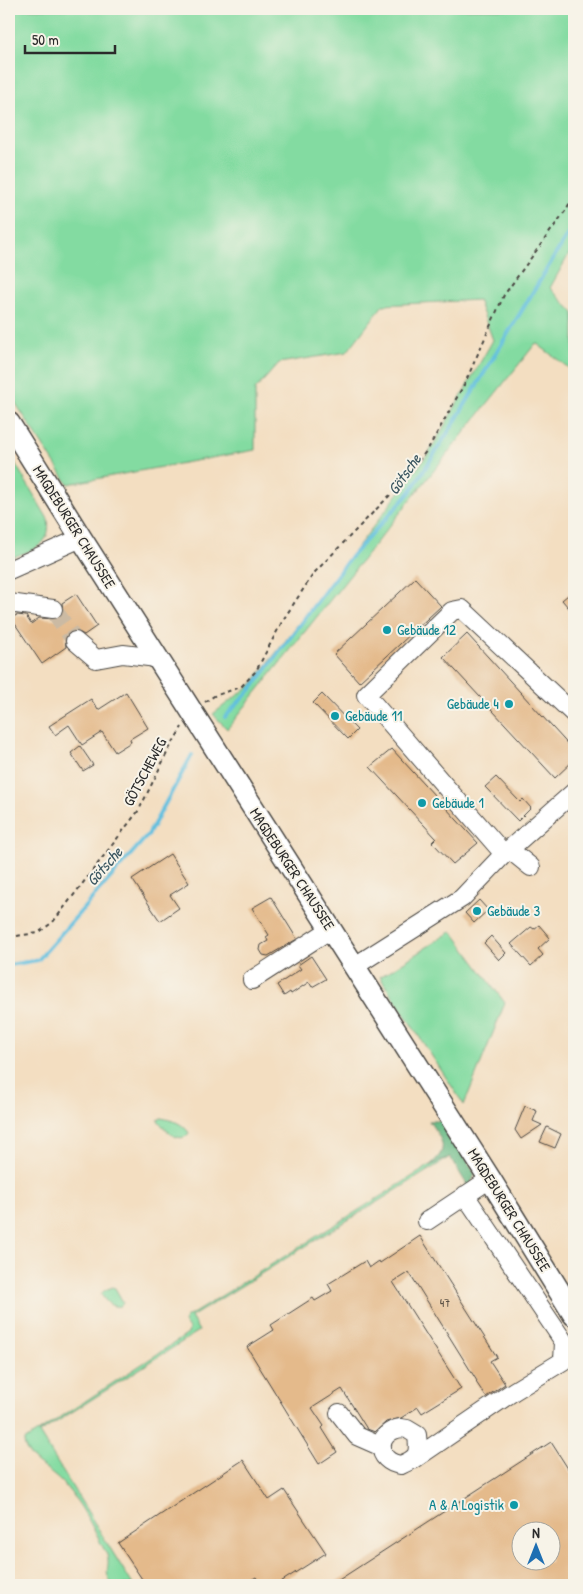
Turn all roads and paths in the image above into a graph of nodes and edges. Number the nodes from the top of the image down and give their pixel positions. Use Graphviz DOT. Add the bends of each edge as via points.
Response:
graph roads {
  1 [pos="574,195"];
  2 [pos="9,424"];
  3 [pos="81,538"];
  4 [pos="9,570"];
  5 [pos="9,602"];
  6 [pos="53,609"];
  7 [pos="75,641"];
  8 [pos="157,658"];
  9 [pos="196,709"];
  10 [pos="574,714"];
  11 [pos="574,792"];
  12 [pos="507,852"];
  13 [pos="531,867"];
  14 [pos="331,929"];
  15 [pos="9,937"];
  16 [pos="355,966"];
  17 [pos="252,980"];
  18 [pos="490,1179"];
  19 [pos="465,1196"];
  20 [pos="427,1221"];
  21 [pos="574,1314"];
  22 [pos="339,1413"];
  23 [pos="382,1447"];
  24 [pos="413,1460"];
  1 -- 9 [label="path" via="504,295 465,383 428,449 395,490 314,574 283,620 256,671 241,686 214,696"];
  2 -- 3 [label="main road, MAGDEBURGER CHAUSSEE"];
  3 -- 4 [label="street"];
  3 -- 8 [label="main road, MAGDEBURGER CHAUSSEE"];
  5 -- 6 [label="street"];
  7 -- 8 [label="street" via="96,659 123,654"];
  8 -- 9 [label="main road, MAGDEBURGER CHAUSSEE"];
  9 -- 14 [label="main road, MAGDEBURGER CHAUSSEE"];
  9 -- 15 [label="path, GÖTSCHEWEG" via="168,751 139,810 53,922 38,933"];
  10 -- 12 [label="street" via="462,609 452,611 366,695"];
  11 -- 12 [label="street"];
  12 -- 13 [label="street"];
  12 -- 16 [label="street" via="462,898"];
  14 -- 16 [label="main road, MAGDEBURGER CHAUSSEE"];
  14 -- 17 [label="street"];
  16 -- 18 [label="main road, MAGDEBURGER CHAUSSEE"];
  18 -- 19 [label="street"];
  18 -- 21 [label="main road, MAGDEBURGER CHAUSSEE"];
  19 -- 20 [label="street"];
  19 -- 24 [label="street" via="564,1342 563,1361"];
  22 -- 23 [label="street" via="357,1436"];
  23 -- 24 [label="street" via="386,1458 396,1464"];
  23 -- 24 [label="street" via="389,1432 407,1429 417,1435 419,1450"];
}
